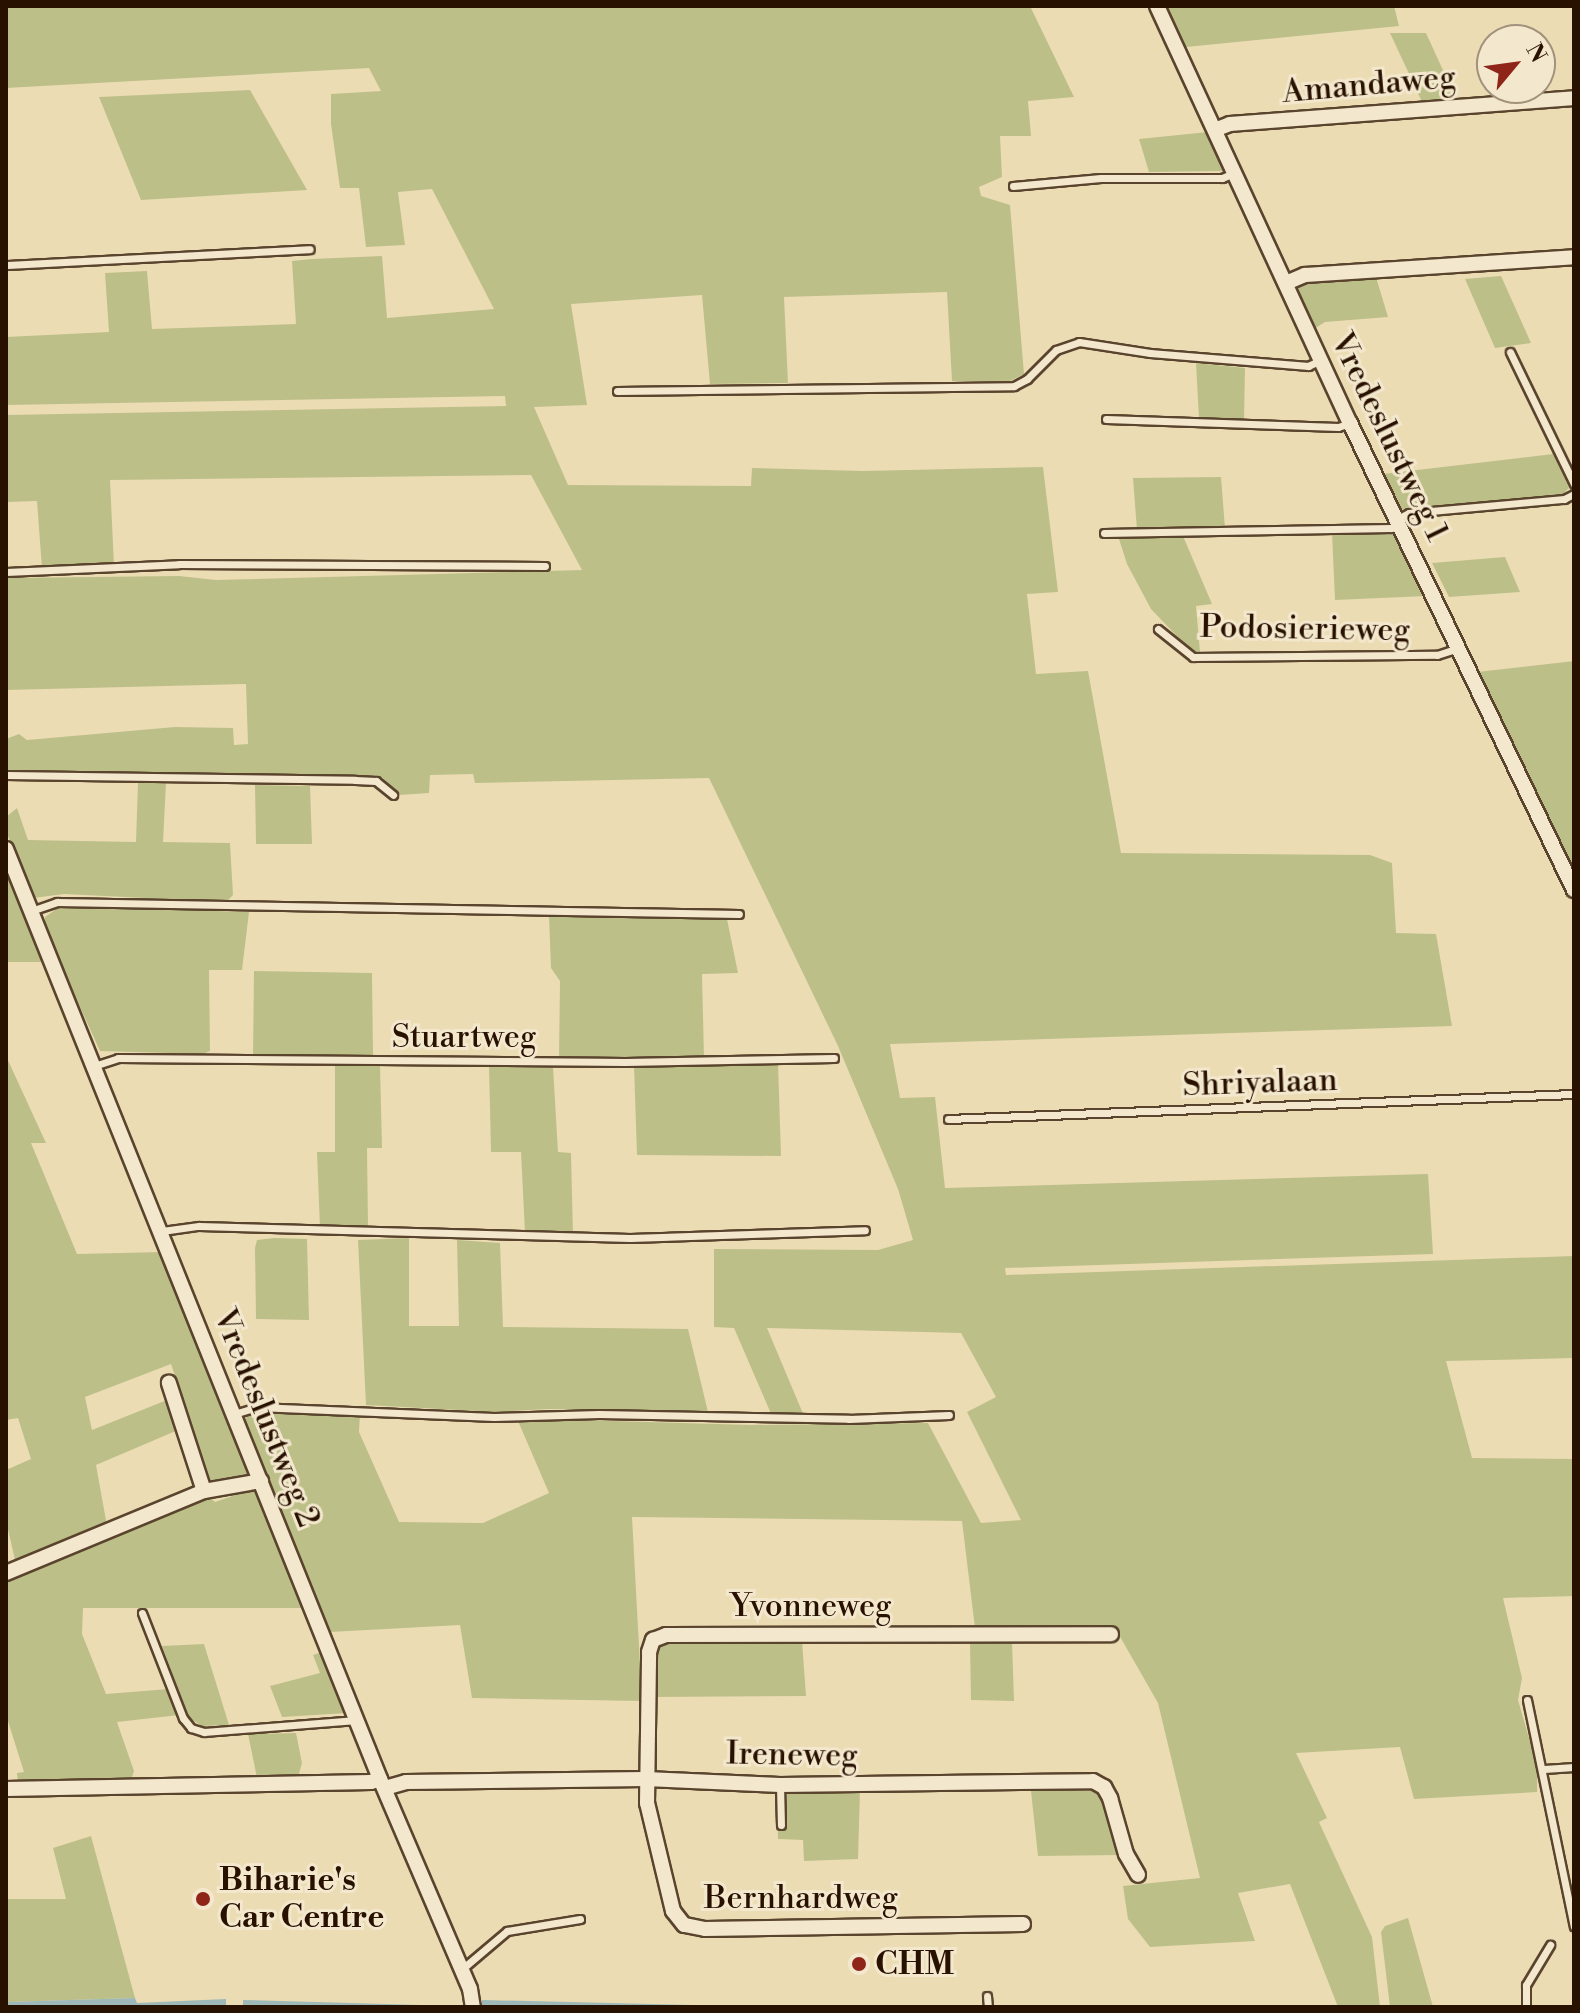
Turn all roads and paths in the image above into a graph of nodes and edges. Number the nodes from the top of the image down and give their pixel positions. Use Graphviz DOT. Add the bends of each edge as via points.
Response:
graph roads {
  1 [pos="1157,6"];
  2 [pos="1574,98"];
  3 [pos="1217,129"];
  4 [pos="1235,172"];
  5 [pos="1013,186"];
  6 [pos="310,249"];
  7 [pos="1574,257"];
  8 [pos="6,265"];
  9 [pos="1286,283"];
  10 [pos="1510,352"];
  11 [pos="1321,360"];
  12 [pos="617,391"];
  13 [pos="1106,419"];
  14 [pos="1350,423"];
  15 [pos="1574,484"];
  16 [pos="1574,494"];
  17 [pos="1398,522"];
  18 [pos="1104,533"];
  19 [pos="545,566"];
  20 [pos="6,572"];
  21 [pos="1158,629"];
  22 [pos="1459,648"];
  23 [pos="6,775"];
  24 [pos="393,795"];
  25 [pos="6,849"];
  26 [pos="1574,890"];
  27 [pos="31,911"];
  28 [pos="739,914"];
  29 [pos="834,1058"];
  30 [pos="94,1066"];
  31 [pos="1574,1094"];
  32 [pos="948,1119"];
  33 [pos="865,1230"];
  34 [pos="162,1231"];
  35 [pos="169,1383"];
  36 [pos="234,1414"];
  37 [pos="949,1415"];
  38 [pos="261,1481"];
  39 [pos="204,1491"];
  40 [pos="6,1573"];
  41 [pos="142,1613"];
  42 [pos="1111,1634"];
  43 [pos="1527,1700"];
  44 [pos="357,1720"];
  45 [pos="1574,1767"];
  46 [pos="1544,1769"];
  47 [pos="646,1779"];
  48 [pos="383,1783"];
  49 [pos="780,1785"];
  50 [pos="6,1789"];
  51 [pos="781,1825"];
  52 [pos="1138,1875"];
  53 [pos="580,1919"];
  54 [pos="1023,1924"];
  55 [pos="1574,1926"];
  56 [pos="1550,1945"];
  57 [pos="462,1969"];
  58 [pos="987,1996"];
  59 [pos="473,2005"];
  60 [pos="988,2007"];
  61 [pos="1526,2007"];
  1 -- 3 [label="street, Vredeslustweg 1"];
  2 -- 3 [label="street, Amandaweg"];
  3 -- 4 [label="street, Vredeslustweg 1"];
  4 -- 5 [label="lane" via="1222,178 1101,178"];
  4 -- 9 [label="street, Vredeslustweg 1"];
  6 -- 8 [label="lane"];
  7 -- 9 [label="street" via="1305,275"];
  9 -- 11 [label="street, Vredeslustweg 1"];
  10 -- 15 [label="lane"];
  11 -- 12 [label="lane" via="1292,365 1079,342 1056,350 1014,386"];
  11 -- 14 [label="street, Vredeslustweg 1"];
  13 -- 14 [label="lane" via="1338,427"];
  14 -- 17 [label="street, Vredeslustweg 1"];
  16 -- 17 [label="lane" via="1409,513"];
  17 -- 18 [label="lane" via="1391,528"];
  17 -- 22 [label="street, Vredeslustweg 1"];
  19 -- 20 [label="lane" via="179,564"];
  21 -- 22 [label="lane, Podosierieweg" via="1193,657 1437,655"];
  22 -- 26 [label="street, Vredeslustweg 1"];
  23 -- 24 [label="lane" via="376,781"];
  25 -- 27 [label="street, Vredeslustweg 2"];
  27 -- 28 [label="lane" via="57,902"];
  27 -- 30 [label="street, Vredeslustweg 2"];
  29 -- 30 [label="lane, Stuartweg" via="118,1058"];
  30 -- 34 [label="street, Vredeslustweg 2"];
  31 -- 32 [label="lane, Shriyalaan"];
  33 -- 34 [label="lane" via="630,1238 214,1227"];
  34 -- 36 [label="street, Vredeslustweg 2"];
  35 -- 39 [label="street"];
  36 -- 37 [label="lane" via="272,1407 494,1417"];
  36 -- 38 [label="street, Vredeslustweg 2"];
  38 -- 39 [label="street"];
  38 -- 44 [label="street, Vredeslustweg 2"];
  39 -- 40 [label="street"];
  41 -- 44 [label="lane" via="191,1728 204,1732"];
  42 -- 47 [label="street, Yvonneweg" via="666,1635 653,1640 649,1652"];
  43 -- 46 [label="lane"];
  44 -- 48 [label="street, Vredeslustweg 2"];
  45 -- 46 [label="lane"];
  46 -- 55 [label="lane" via="1548,1812"];
  47 -- 48 [label="street, Ireneweg"];
  47 -- 49 [label="street, Ireneweg"];
  47 -- 54 [label="street, Bernhardweg" via="673,1911 684,1925 705,1929"];
  48 -- 50 [label="street, Ireneweg"];
  48 -- 57 [label="street, Vredeslustweg 2"];
  49 -- 51 [label="lane"];
  49 -- 52 [label="street, Ireneweg" via="1093,1781 1110,1798 1126,1854"];
  53 -- 57 [label="lane" via="507,1931"];
  56 -- 61 [label="lane" via="1526,1985"];
  57 -- 59 [label="street, Vredeslustweg 2"];
  58 -- 60 [label="lane"];
}
